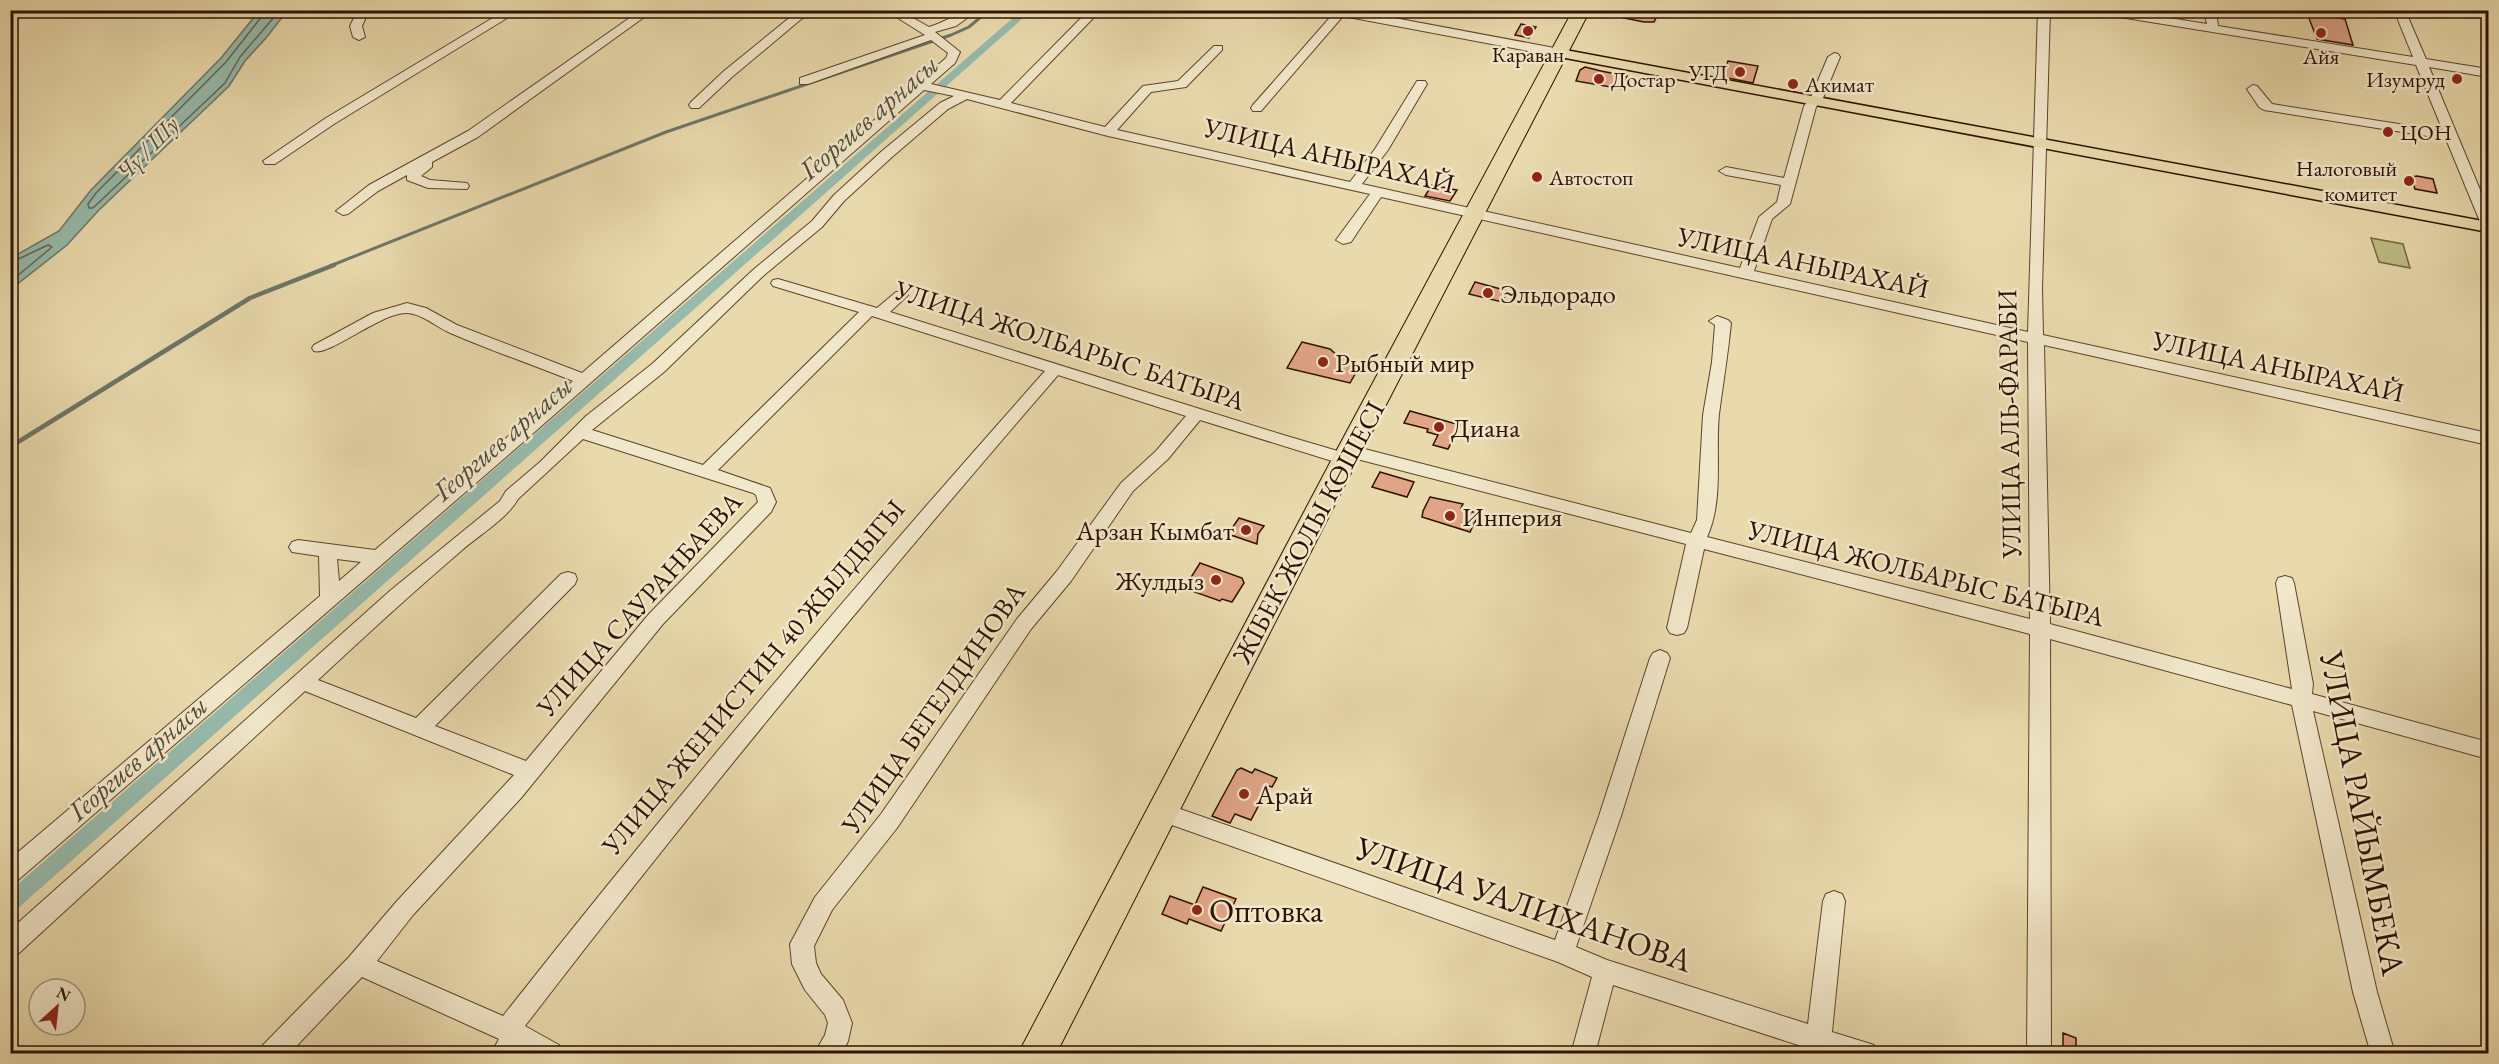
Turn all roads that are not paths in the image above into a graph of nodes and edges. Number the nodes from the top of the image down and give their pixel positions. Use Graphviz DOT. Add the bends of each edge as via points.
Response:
graph roads {
  1 [pos="364,10"];
  2 [pos="515,10"];
  3 [pos="649,10"];
  4 [pos="807,10"];
  5 [pos="890,10"];
  6 [pos="973,10"];
  7 [pos="1096,10"];
  8 [pos="1582,10"];
  9 [pos="2044,10"];
  10 [pos="2095,10"];
  11 [pos="2210,10"];
  12 [pos="2399,10"];
  13 [pos="1338,11"];
  14 [pos="2213,29"];
  15 [pos="930,33"];
  16 [pos="359,37"];
  17 [pos="1218,48"];
  18 [pos="1560,53"];
  19 [pos="1834,57"];
  20 [pos="2421,62"];
  21 [pos="2488,73"];
  22 [pos="804,81"];
  23 [pos="1421,84"];
  24 [pos="927,87"];
  25 [pos="2253,89"];
  26 [pos="962,94"];
  27 [pos="1813,101"];
  28 [pos="1003,104"];
  29 [pos="695,105"];
  30 [pos="1257,108"];
  31 [pos="1108,132"];
  32 [pos="2451,136"];
  33 [pos="2040,142"];
  34 [pos="435,156"];
  35 [pos="270,161"];
  36 [pos="1726,171"];
  37 [pos="1790,183"];
  38 [pos="462,186"];
  39 [pos="1353,187"];
  40 [pos="1378,192"];
  41 [pos="343,211"];
  42 [pos="1476,214"];
  43 [pos="2488,226"];
  44 [pos="1343,240"];
  45 [pos="1745,275"];
  46 [pos="778,283"];
  47 [pos="901,295"];
  48 [pos="875,311"];
  49 [pos="1717,321"];
  50 [pos="2035,339"];
  51 [pos="320,348"];
  52 [pos="1054,370"];
  53 [pos="584,379"];
  54 [pos="1196,415"];
  55 [pos="580,432"];
  56 [pos="2488,439"];
  57 [pos="1347,455"];
  58 [pos="706,471"];
  59 [pos="1696,542"];
  60 [pos="298,547"];
  61 [pos="328,551"];
  62 [pos="378,557"];
  63 [pos="568,579"];
  64 [pos="2285,583"];
  65 [pos="330,599"];
  66 [pos="1677,628"];
  67 [pos="2040,629"];
  68 [pos="1660,658"];
  69 [pos="302,682"];
  70 [pos="2301,701"];
  71 [pos="419,729"];
  72 [pos="2488,750"];
  73 [pos="528,771"];
  74 [pos="1163,812"];
  75 [pos="10,873"];
  76 [pos="1834,901"];
  77 [pos="10,946"];
  78 [pos="1562,953"];
  79 [pos="357,964"];
  80 [pos="1605,971"];
  81 [pos="510,1039"];
  82 [pos="1821,1039"];
  83 [pos="272,1053"];
  84 [pos="550,1053"];
  85 [pos="826,1053"];
  86 [pos="1036,1053"];
  87 [pos="1583,1053"];
  88 [pos="1865,1053"];
  89 [pos="2039,1053"];
  90 [pos="2383,1053"];
  1 -- 16 [label="street" via="356,26"];
  2 -- 35 [label="street"];
  3 -- 34 [label="street" via="473,134"];
  4 -- 29 [label="street"];
  5 -- 15 [label="street"];
  6 -- 15 [label="street"];
  7 -- 28 [label="street"];
  8 -- 18 [label="highway, ЖІБЕК ЖОЛЫ КӨШЕСІ"];
  9 -- 33 [label="street, УЛИЦА АЛЬ-ФАРАБИ"];
  10 -- 14 [label="street"];
  11 -- 14 [label="street"];
  12 -- 20 [label="street"];
  13 -- 18 [label="street"];
  13 -- 30 [label="street"];
  14 -- 20 [label="street"];
  15 -- 22 [label="street"];
  15 -- 24 [label="street" via="954,52"];
  17 -- 31 [label="street, УЛИЦА АНЫРАХАЙ" via="1177,87 1155,86 1147,90"];
  18 -- 27 [label="main road"];
  18 -- 42 [label="highway, ЖІБЕК ЖОЛЫ КӨШЕСІ"];
  19 -- 27 [label="street"];
  20 -- 21 [label="street"];
  20 -- 32 [label="street"];
  23 -- 39 [label="street"];
  24 -- 26 [label="street, УЛИЦА АНЫРАХАЙ"];
  24 -- 53 [label="street"];
  25 -- 32 [label="street" via="2268,107"];
  26 -- 28 [label="street, УЛИЦА АНЫРАХАЙ"];
  26 -- 55 [label="street" via="839,198 657,368"];
  27 -- 33 [label="main road"];
  27 -- 37 [label="street"];
  28 -- 31 [label="street, УЛИЦА АНЫРАХАЙ"];
  31 -- 39 [label="street, УЛИЦА АНЫРАХАЙ"];
  32 -- 43 [label="street"];
  33 -- 43 [label="main road"];
  33 -- 50 [label="street, УЛИЦА АЛЬ-ФАРАБИ"];
  34 -- 38 [label="street" via="412,177 428,184"];
  34 -- 41 [label="street" via="408,168"];
  36 -- 37 [label="street"];
  37 -- 45 [label="street" via="1783,204 1766,217"];
  39 -- 40 [label="street, УЛИЦА АНЫРАХАЙ"];
  40 -- 42 [label="street, УЛИЦА АНЫРАХАЙ"];
  40 -- 44 [label="street"];
  42 -- 45 [label="street, УЛИЦА АНЫРАХАЙ"];
  42 -- 57 [label="highway, ЖІБЕК ЖОЛЫ КӨШЕСІ"];
  45 -- 50 [label="street, УЛИЦА АНЫРАХАЙ"];
  46 -- 48 [label="street, УЛИЦА ЖОЛБАРЫС БАТЫРА"];
  47 -- 48 [label="street, УЛИЦА САУРАНБАЕВА"];
  48 -- 52 [label="street, УЛИЦА ЖОЛБАРЫС БАТЫРА"];
  48 -- 58 [label="street, УЛИЦА САУРАНБАЕВА"];
  49 -- 59 [label="street" via="1723,323 1711,416 1706,520"];
  50 -- 56 [label="street, УЛИЦА АНЫРАХАЙ"];
  50 -- 67 [label="street, УЛИЦА АЛЬ-ФАРАБИ"];
  51 -- 53 [label="street" via="378,316 407,308"];
  52 -- 54 [label="street, УЛИЦА ЖОЛБАРЫС БАТЫРА"];
  52 -- 81 [label="street, УЛИЦА ЖЕНИСТИН 40 ЖЫЛДЫГЫ" via="920,523 640,859"];
  53 -- 62 [label="street"];
  54 -- 57 [label="street, УЛИЦА ЖОЛБАРЫС БАТЫРА"];
  54 -- 85 [label="street, УЛИЦА БЕГЕЛДИНОВА" via="1162,455 1126,487 1064,576 1024,624 889,821 823,904 802,944 804,964 840,1023 836,1041"];
  55 -- 58 [label="street, УЛИЦА САУРАНБАЕВА"];
  55 -- 69 [label="street" via="506,505"];
  57 -- 59 [label="street, УЛИЦА ЖОЛБАРЫС БАТЫРА"];
  57 -- 74 [label="highway, ЖІБЕК ЖОЛЫ КӨШЕСІ"];
  58 -- 73 [label="street, УЛИЦА САУРАНБАЕВА" via="759,489 767,498 765,508 656,619"];
  59 -- 66 [label="street"];
  59 -- 67 [label="street, УЛИЦА ЖОЛБАРЫС БАТЫРА"];
  60 -- 61 [label="street"];
  61 -- 62 [label="street"];
  61 -- 65 [label="street"];
  62 -- 65 [label="street"];
  63 -- 71 [label="street"];
  64 -- 70 [label="street, УЛИЦА РАЙЫМБЕКА" via="2303,684"];
  65 -- 75 [label="street"];
  67 -- 70 [label="street, УЛИЦА ЖОЛБАРЫС БАТЫРА"];
  67 -- 89 [label="street, УЛИЦА АЛЬ-ФАРАБИ"];
  68 -- 78 [label="street"];
  69 -- 71 [label="street"];
  69 -- 77 [label="street"];
  70 -- 72 [label="street, УЛИЦА ЖОЛБАРЫС БАТЫРА"];
  70 -- 90 [label="street, УЛИЦА РАЙЫМБЕКА" via="2365,992"];
  71 -- 73 [label="street"];
  73 -- 79 [label="street, УЛИЦА САУРАНБАЕВА"];
  74 -- 78 [label="street, УЛИЦА УАЛИХАНОВА"];
  74 -- 86 [label="highway, ЖІБЕК ЖОЛЫ КӨШЕСІ"];
  76 -- 82 [label="street"];
  78 -- 80 [label="street, УЛИЦА УАЛИХАНОВА"];
  79 -- 81 [label="street"];
  79 -- 83 [label="street, УЛИЦА САУРАНБАЕВА"];
  80 -- 82 [label="street, УЛИЦА УАЛИХАНОВА"];
  80 -- 87 [label="street"];
  81 -- 84 [label="street"];
  82 -- 88 [label="street, УЛИЦА УАЛИХАНОВА"];
}
